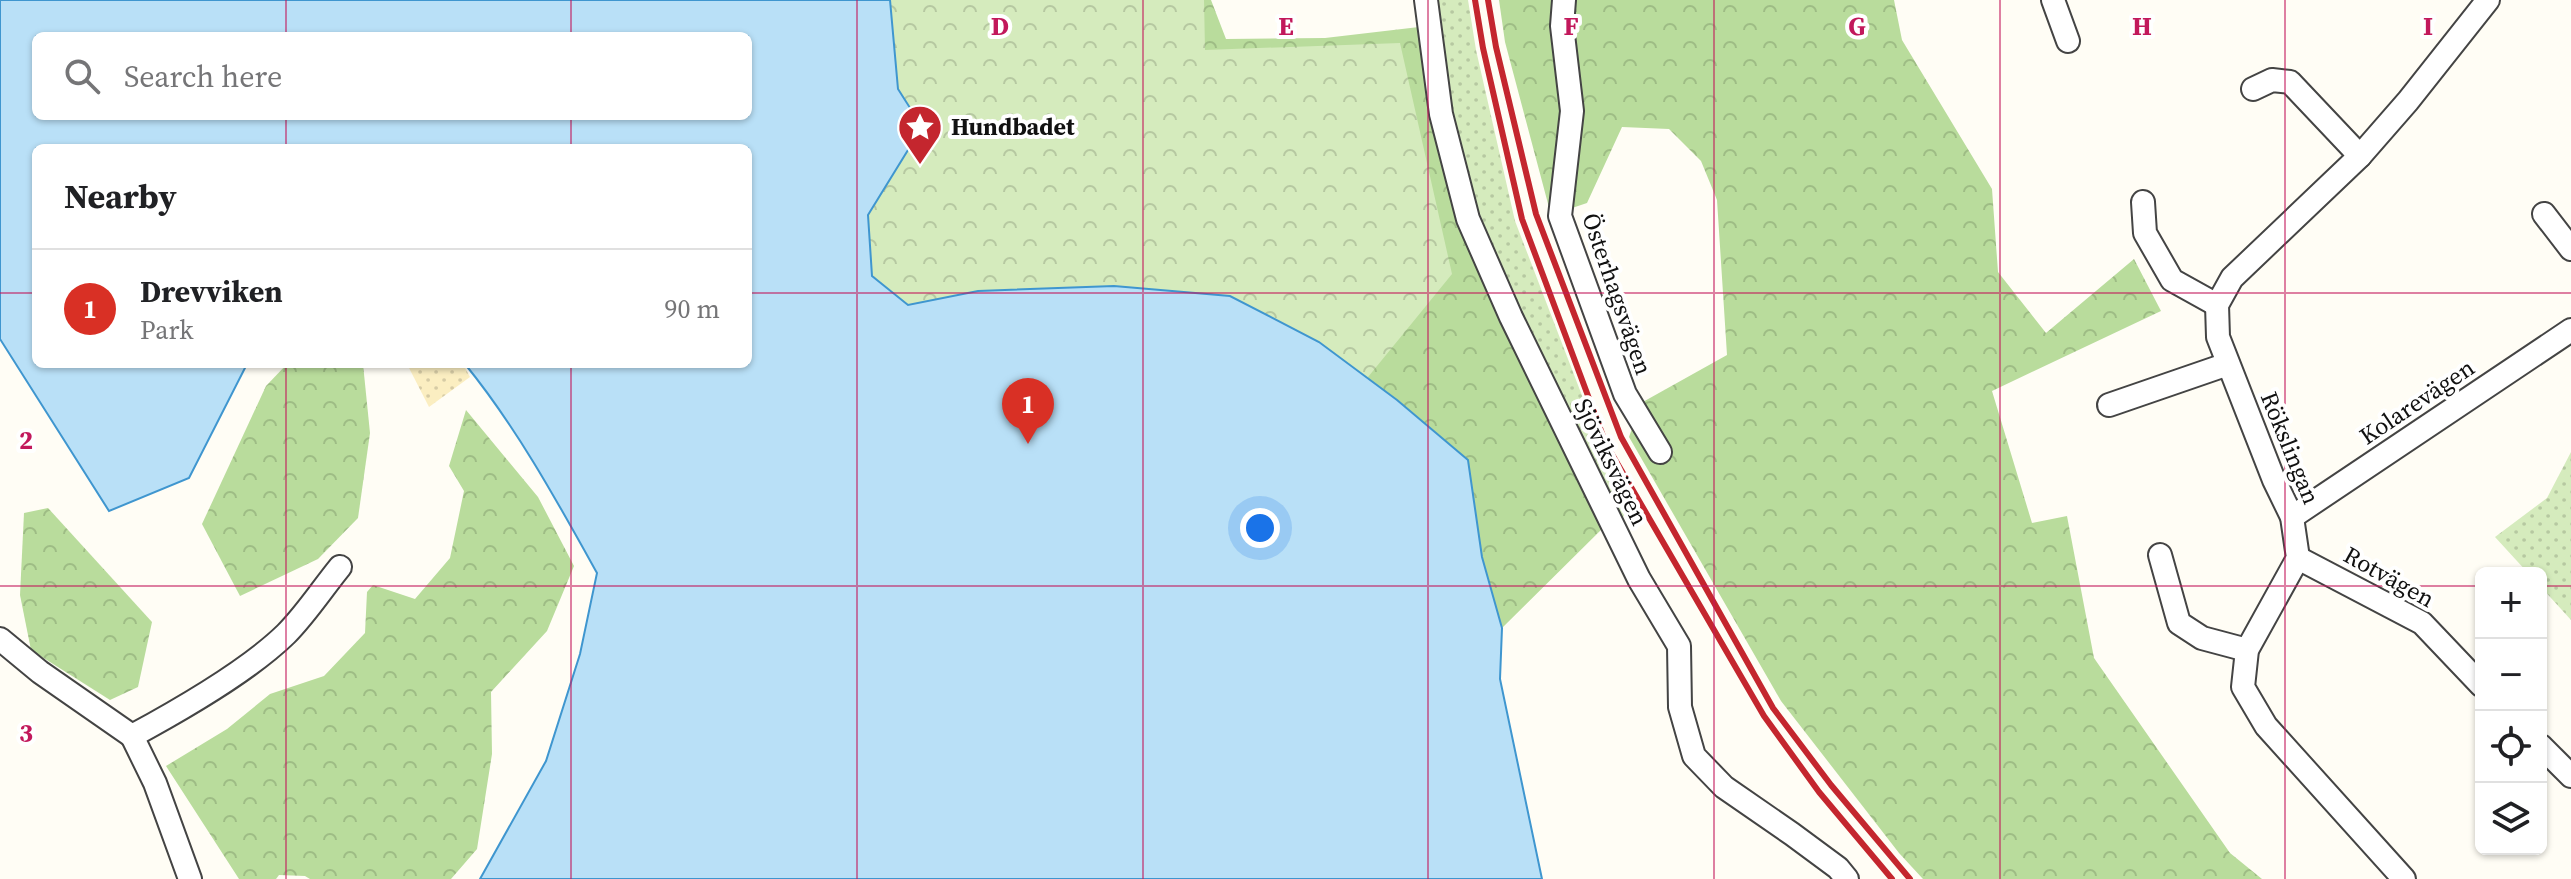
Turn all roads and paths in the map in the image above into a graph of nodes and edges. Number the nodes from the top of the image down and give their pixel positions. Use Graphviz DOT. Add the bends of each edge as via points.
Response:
graph roads {
  1 [pos="1426,0"];
  2 [pos="1564,0"];
  3 [pos="2053,0"];
  4 [pos="2488,0"];
  5 [pos="2068,41"];
  6 [pos="2253,89"];
  7 [pos="2360,156"];
  8 [pos="2143,202"];
  9 [pos="2544,214"];
  10 [pos="2571,249"];
  11 [pos="2217,305"];
  12 [pos="2571,330"];
  13 [pos="2228,364"];
  14 [pos="2109,405"];
  15 [pos="1660,452"];
  16 [pos="2292,517"];
  17 [pos="2160,555"];
  18 [pos="2298,558"];
  19 [pos="340,567"];
  20 [pos="0,639"];
  21 [pos="2247,650"];
  22 [pos="2474,679"];
  23 [pos="132,736"];
  24 [pos="2547,752"];
  25 [pos="2571,776"];
  26 [pos="190,879"];
  27 [pos="1847,879"];
  28 [pos="2404,879"];
  1 -- 27 [label="street, Sjöviksvägen" via="1441,114 1468,219 1639,579 1679,646 1680,707 1694,756 1724,787"];
  2 -- 15 [label="street, Österhagsvägen" via="1572,111 1560,216 1625,394"];
  3 -- 5 [label="street"];
  4 -- 7 [label="street"];
  6 -- 7 [label="street" via="2272,80 2290,82"];
  7 -- 11 [label="street" via="2232,278"];
  8 -- 11 [label="street" via="2145,233 2172,280"];
  9 -- 10 [label="street"];
  11 -- 13 [label="street, Rökslingan" via="2218,337"];
  12 -- 16 [label="street, Kolarevägen"];
  13 -- 14 [label="street"];
  13 -- 16 [label="street, Rökslingan"];
  16 -- 18 [label="street, Rökslingan"];
  17 -- 21 [label="street" via="2179,623 2202,638"];
  18 -- 21 [label="street"];
  18 -- 22 [label="street, Rotvägen" via="2422,623"];
  19 -- 23 [label="street" via="286,634 178,711"];
  20 -- 23 [label="street"];
  21 -- 28 [label="street" via="2243,687 2266,726"];
  23 -- 26 [label="street"];
  24 -- 25 [label="street"];
}
